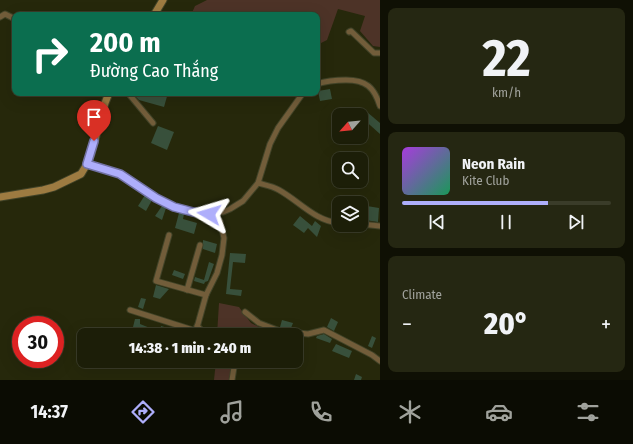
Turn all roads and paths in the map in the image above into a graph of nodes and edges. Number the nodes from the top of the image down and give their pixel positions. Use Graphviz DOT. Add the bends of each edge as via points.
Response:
graph roads {
  1 [pos="163,0"];
  2 [pos="156,12"];
  3 [pos="0,17"];
  4 [pos="12,18"];
  5 [pos="349,32"];
  6 [pos="380,53"];
  7 [pos="320,83"];
  8 [pos="108,96"];
  9 [pos="130,96"];
  10 [pos="301,96"];
  11 [pos="380,106"];
  12 [pos="153,123"];
  13 [pos="87,164"];
  14 [pos="258,183"];
  15 [pos="0,197"];
  16 [pos="220,220"];
  17 [pos="332,222"];
  18 [pos="368,225"];
  19 [pos="380,226"];
  20 [pos="169,235"];
  21 [pos="200,245"];
  22 [pos="187,290"];
  23 [pos="206,295"];
  24 [pos="130,310"];
  25 [pos="246,312"];
  26 [pos="197,326"];
  27 [pos="380,361"];
  28 [pos="234,368"];
  29 [pos="232,380"];
  1 -- 2 [label="street"];
  3 -- 4 [label="street" via="5,14"];
  5 -- 6 [label="street" via="357,36 374,53"];
  7 -- 11 [label="street" via="338,80 361,81 372,90"];
  8 -- 13 [label="street"];
  9 -- 12 [label="street"];
  10 -- 14 [label="street" via="274,136"];
  13 -- 14 [label="street" via="120,174 165,203 202,214 216,214 230,209 243,201"];
  13 -- 15 [label="street" via="81,174 54,187 34,193"];
  14 -- 17 [label="street" via="279,190 320,218"];
  16 -- 23 [label="street" via="224,238 222,255 217,273"];
  18 -- 19 [label="street"];
  20 -- 22 [label="street" via="156,281"];
  21 -- 22 [label="street"];
  22 -- 23 [label="street"];
  23 -- 26 [label="street"];
  24 -- 26 [label="street" via="196,331"];
  25 -- 27 [label="street" via="259,323 280,331 308,334 324,330"];
  28 -- 29 [label="street"];
}
